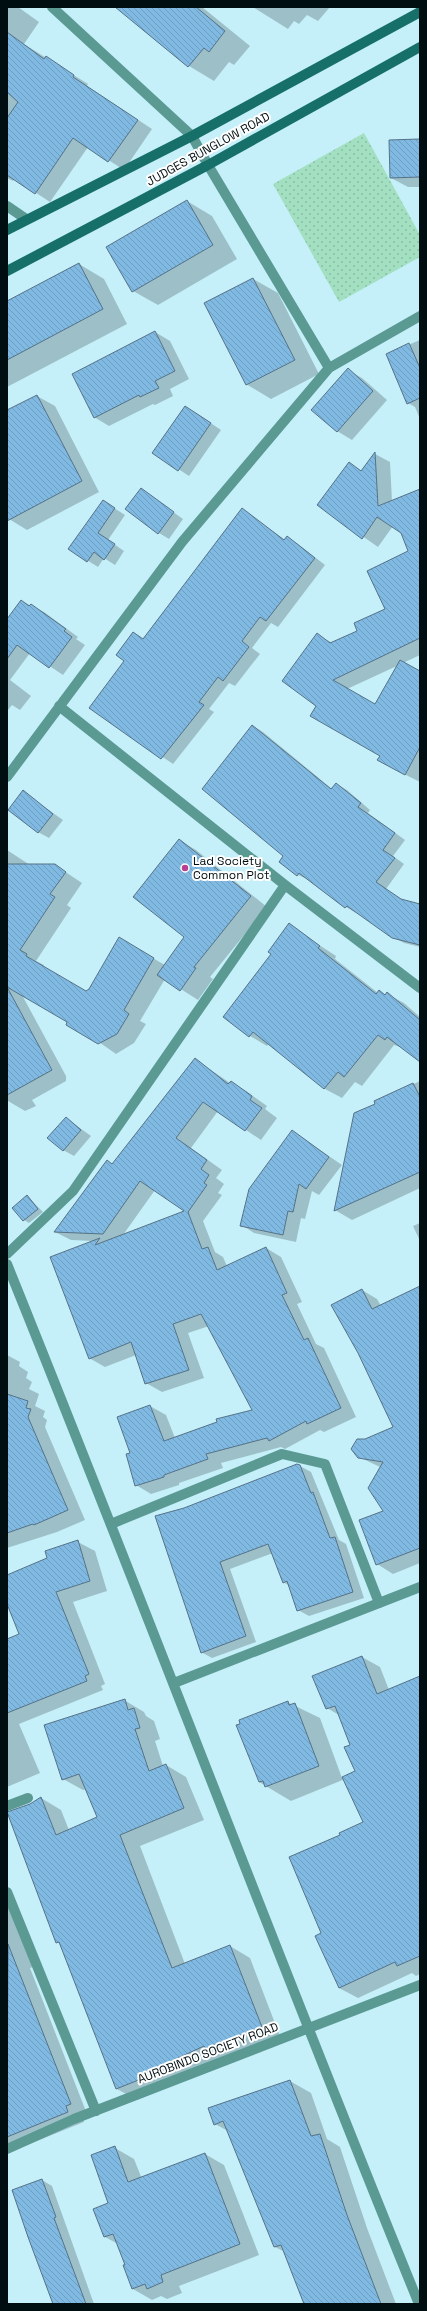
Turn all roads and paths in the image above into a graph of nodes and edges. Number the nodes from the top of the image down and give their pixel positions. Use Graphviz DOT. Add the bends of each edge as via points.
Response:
graph roads {
  1 [pos="52,7"];
  2 [pos="420,12"];
  3 [pos="420,47"];
  4 [pos="192,136"];
  5 [pos="208,165"];
  6 [pos="7,206"];
  7 [pos="26,219"];
  8 [pos="7,230"];
  9 [pos="7,271"];
  10 [pos="420,316"];
  11 [pos="329,368"];
  12 [pos="59,706"];
  13 [pos="7,777"];
  14 [pos="285,885"];
  15 [pos="420,988"];
  16 [pos="7,1254"];
  17 [pos="7,1264"];
  18 [pos="110,1524"];
  19 [pos="420,1587"];
  20 [pos="379,1603"];
  21 [pos="174,1683"];
  22 [pos="28,1798"];
  23 [pos="7,1806"];
  24 [pos="7,1892"];
  25 [pos="420,1985"];
  26 [pos="307,2029"];
  27 [pos="96,2111"];
  28 [pos="7,2149"];
  29 [pos="419,2304"];
  1 -- 4 [label="street"];
  2 -- 4 [label="main road, JUDGES BUNGLOW ROAD"];
  3 -- 5 [label="main road, JUDGES BUNGLOW ROAD"];
  4 -- 5 [label="street"];
  4 -- 7 [label="main road, JUDGES BUNGLOW ROAD"];
  5 -- 9 [label="main road, JUDGES BUNGLOW ROAD"];
  5 -- 11 [label="street"];
  6 -- 7 [label="street"];
  7 -- 8 [label="main road, JUDGES BUNGLOW ROAD"];
  10 -- 11 [label="street"];
  11 -- 12 [label="street" via="182,542"];
  12 -- 13 [label="street"];
  12 -- 14 [label="street"];
  14 -- 15 [label="street"];
  14 -- 16 [label="street" via="73,1191"];
  17 -- 18 [label="street"];
  18 -- 20 [label="street" via="282,1454 325,1464"];
  18 -- 21 [label="street"];
  19 -- 20 [label="street"];
  20 -- 21 [label="street"];
  21 -- 26 [label="street"];
  22 -- 23 [label="street"];
  24 -- 27 [label="street"];
  25 -- 26 [label="street, AUROBINDO SOCIETY ROAD"];
  26 -- 27 [label="street, AUROBINDO SOCIETY ROAD"];
  26 -- 29 [label="street"];
  27 -- 28 [label="street, AUROBINDO SOCIETY ROAD"];
}
